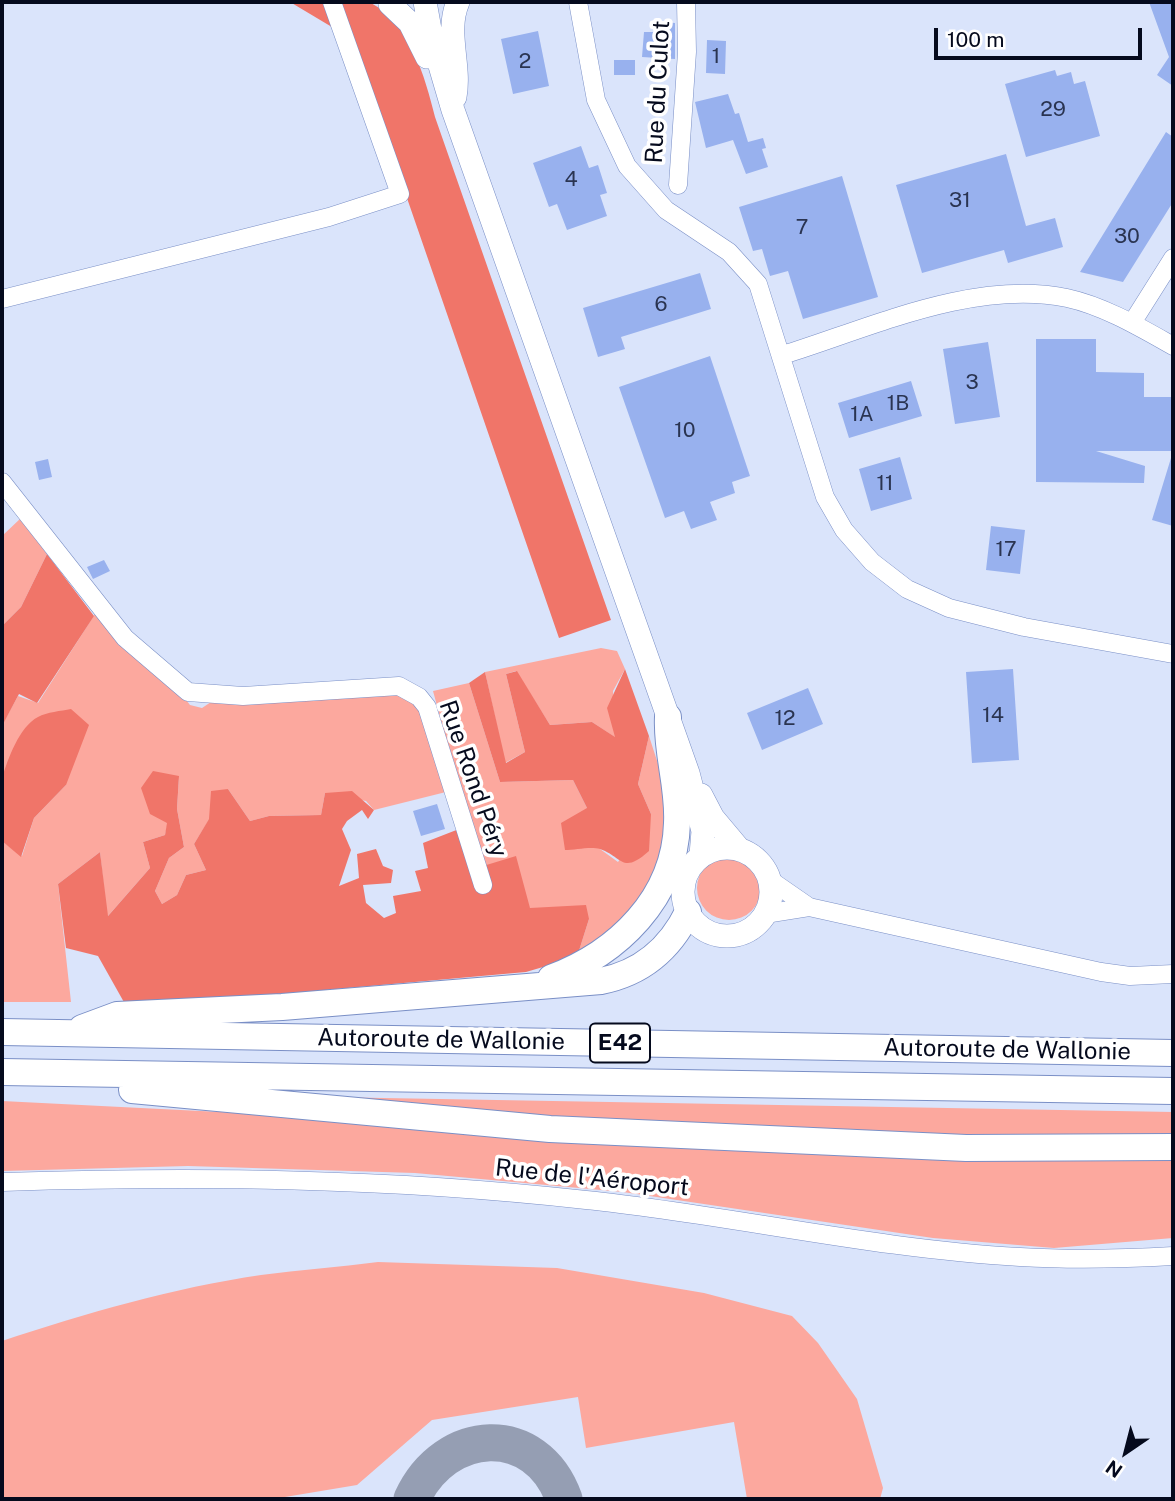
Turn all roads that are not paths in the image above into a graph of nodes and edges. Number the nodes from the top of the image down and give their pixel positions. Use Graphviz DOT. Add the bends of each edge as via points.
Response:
graph roads {
  1 [pos="332,2"];
  2 [pos="413,2"];
  3 [pos="425,2"];
  4 [pos="458,2"];
  5 [pos="578,2"];
  6 [pos="686,2"];
  7 [pos="388,3"];
  8 [pos="453,110"];
  9 [pos="678,185"];
  10 [pos="1173,258"];
  11 [pos="2,299"];
  12 [pos="1132,323"];
  13 [pos="1173,346"];
  14 [pos="783,355"];
  15 [pos="2,482"];
  16 [pos="1173,654"];
  17 [pos="668,717"];
  18 [pos="688,773"];
  19 [pos="739,849"];
  20 [pos="701,855"];
  21 [pos="770,880"];
  22 [pos="483,885"];
  23 [pos="809,907"];
  24 [pos="688,912"];
  25 [pos="765,914"];
  26 [pos="1173,974"];
  27 [pos="508,988"];
  28 [pos="2,1032"];
  29 [pos="68,1034"];
  30 [pos="1173,1053"];
  31 [pos="2,1072"];
  32 [pos="96,1073"];
  33 [pos="1173,1091"];
  34 [pos="1173,1147"];
  35 [pos="2,1182"];
  36 [pos="1173,1256"];
  1 -- 11 [label="street" via="400,194 329,217"];
  2 -- 7 [label="main road"];
  3 -- 8 [label="main road"];
  4 -- 8 [label="main road" via="452,20 458,79"];
  5 -- 14 [label="street" via="596,100 626,166 666,210 729,252 758,284"];
  6 -- 9 [label="street, Rue du Culot"];
  7 -- 8 [label="main road" via="410,23"];
  8 -- 17 [label="main road"];
  10 -- 12 [label="street"];
  12 -- 13 [label="street"];
  12 -- 14 [label="street" via="1068,298 1009,293 957,300"];
  14 -- 16 [label="street" via="825,497 844,530 872,562 907,589 949,608 1013,624"];
  15 -- 22 [label="street, Rue Rond Péry" via="125,639 188,692 243,696 399,686 411,692 427,707"];
  17 -- 18 [label="main road"];
  17 -- 27 [label="highway" via="666,744 674,770 677,824 664,882 647,910 595,958 547,979"];
  18 -- 19 [label="main road" via="713,818"];
  18 -- 20 [label="main road" via="703,831"];
  19 -- 20 [label="main road" via="719,848"];
  19 -- 21 [label="main road" via="761,863"];
  20 -- 24 [label="main road" via="684,881"];
  21 -- 23 [label="street"];
  21 -- 25 [label="main road" via="771,898"];
  23 -- 25 [label="street"];
  23 -- 26 [label="street" via="1101,972"];
  24 -- 25 [label="main road" via="702,929 723,936 745,932"];
  24 -- 27 [label="highway" via="663,949 624,976"];
  27 -- 29 [label="highway" via="117,1015"];
  28 -- 29 [label="highway, Autoroute de Wallonie / E42"];
  29 -- 30 [label="highway, Autoroute de Wallonie / E42"];
  31 -- 32 [label="highway, Autoroute de Wallonie / E42"];
  32 -- 33 [label="highway, Autoroute de Wallonie / E42"];
  32 -- 34 [label="highway" via="128,1089 550,1129 928,1147"];
  35 -- 36 [label="street, Rue de l'Aéroport" via="348,1180 587,1200 1006,1256"];
}
